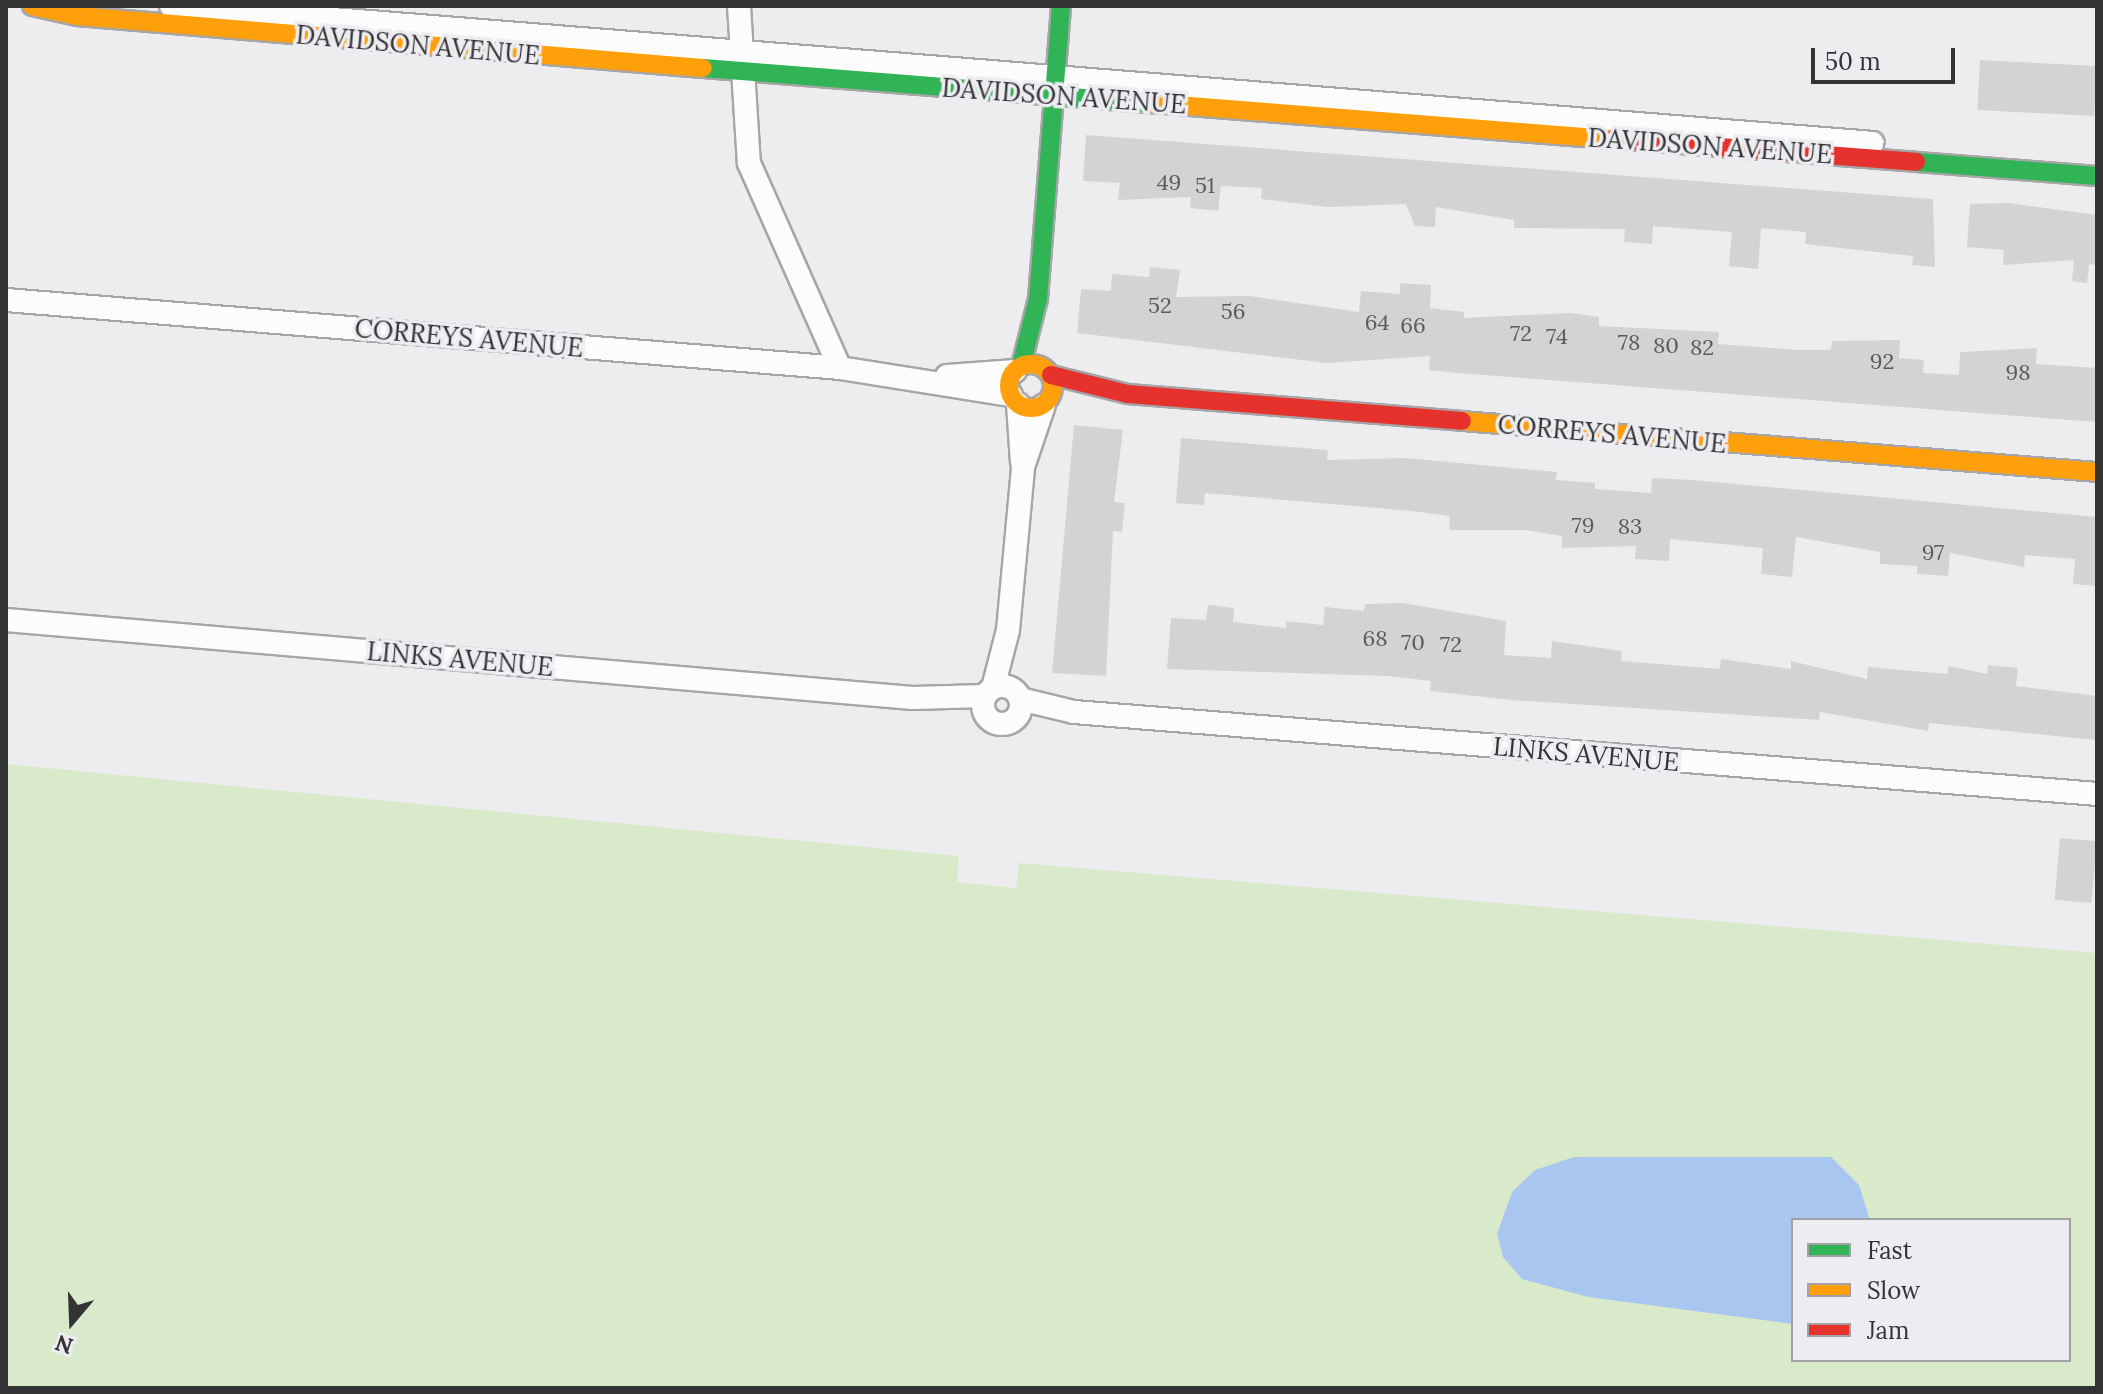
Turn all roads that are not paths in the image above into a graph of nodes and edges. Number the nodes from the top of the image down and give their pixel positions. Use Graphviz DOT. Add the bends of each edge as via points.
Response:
graph roads {
  1 [pos="32,6"];
  2 [pos="171,6"];
  3 [pos="739,6"];
  4 [pos="1061,6"];
  5 [pos="741,62"];
  6 [pos="1055,86"];
  7 [pos="2097,162"];
  8 [pos="2097,176"];
  9 [pos="1038,299"];
  10 [pos="6,300"];
  11 [pos="840,368"];
  12 [pos="1018,369"];
  13 [pos="1048,372"];
  14 [pos="934,378"];
  15 [pos="1128,394"];
  16 [pos="1015,400"];
  17 [pos="1046,403"];
  18 [pos="1023,467"];
  19 [pos="2097,472"];
  20 [pos="6,620"];
  21 [pos="1002,701"];
  22 [pos="2097,794"];
  1 -- 5 [label="street, DAVIDSON AVENUE" via="77,16"];
  2 -- 5 [label="street, DAVIDSON AVENUE"];
  3 -- 5 [label="street"];
  4 -- 6 [label="street"];
  5 -- 6 [label="street, DAVIDSON AVENUE"];
  5 -- 11 [label="street" via="746,142 763,207"];
  6 -- 7 [label="street, DAVIDSON AVENUE"];
  6 -- 8 [label="street, DAVIDSON AVENUE"];
  6 -- 9 [label="street"];
  9 -- 12 [label="street"];
  9 -- 13 [label="street"];
  10 -- 11 [label="street, CORREYS AVENUE"];
  11 -- 14 [label="street, CORREYS AVENUE"];
  12 -- 13 [label="street, CORREYS AVENUE"];
  12 -- 14 [label="street, CORREYS AVENUE"];
  12 -- 16 [label="street"];
  13 -- 15 [label="street, CORREYS AVENUE"];
  13 -- 17 [label="street"];
  14 -- 16 [label="street, CORREYS AVENUE"];
  15 -- 17 [label="street, CORREYS AVENUE"];
  15 -- 19 [label="street, CORREYS AVENUE"];
  16 -- 17 [label="street, CORREYS AVENUE"];
  16 -- 18 [label="street"];
  17 -- 18 [label="street"];
  18 -- 21 [label="street"];
  20 -- 21 [label="street, LINKS AVENUE" via="913,698"];
  21 -- 22 [label="street, LINKS AVENUE" via="1074,712"];
}
